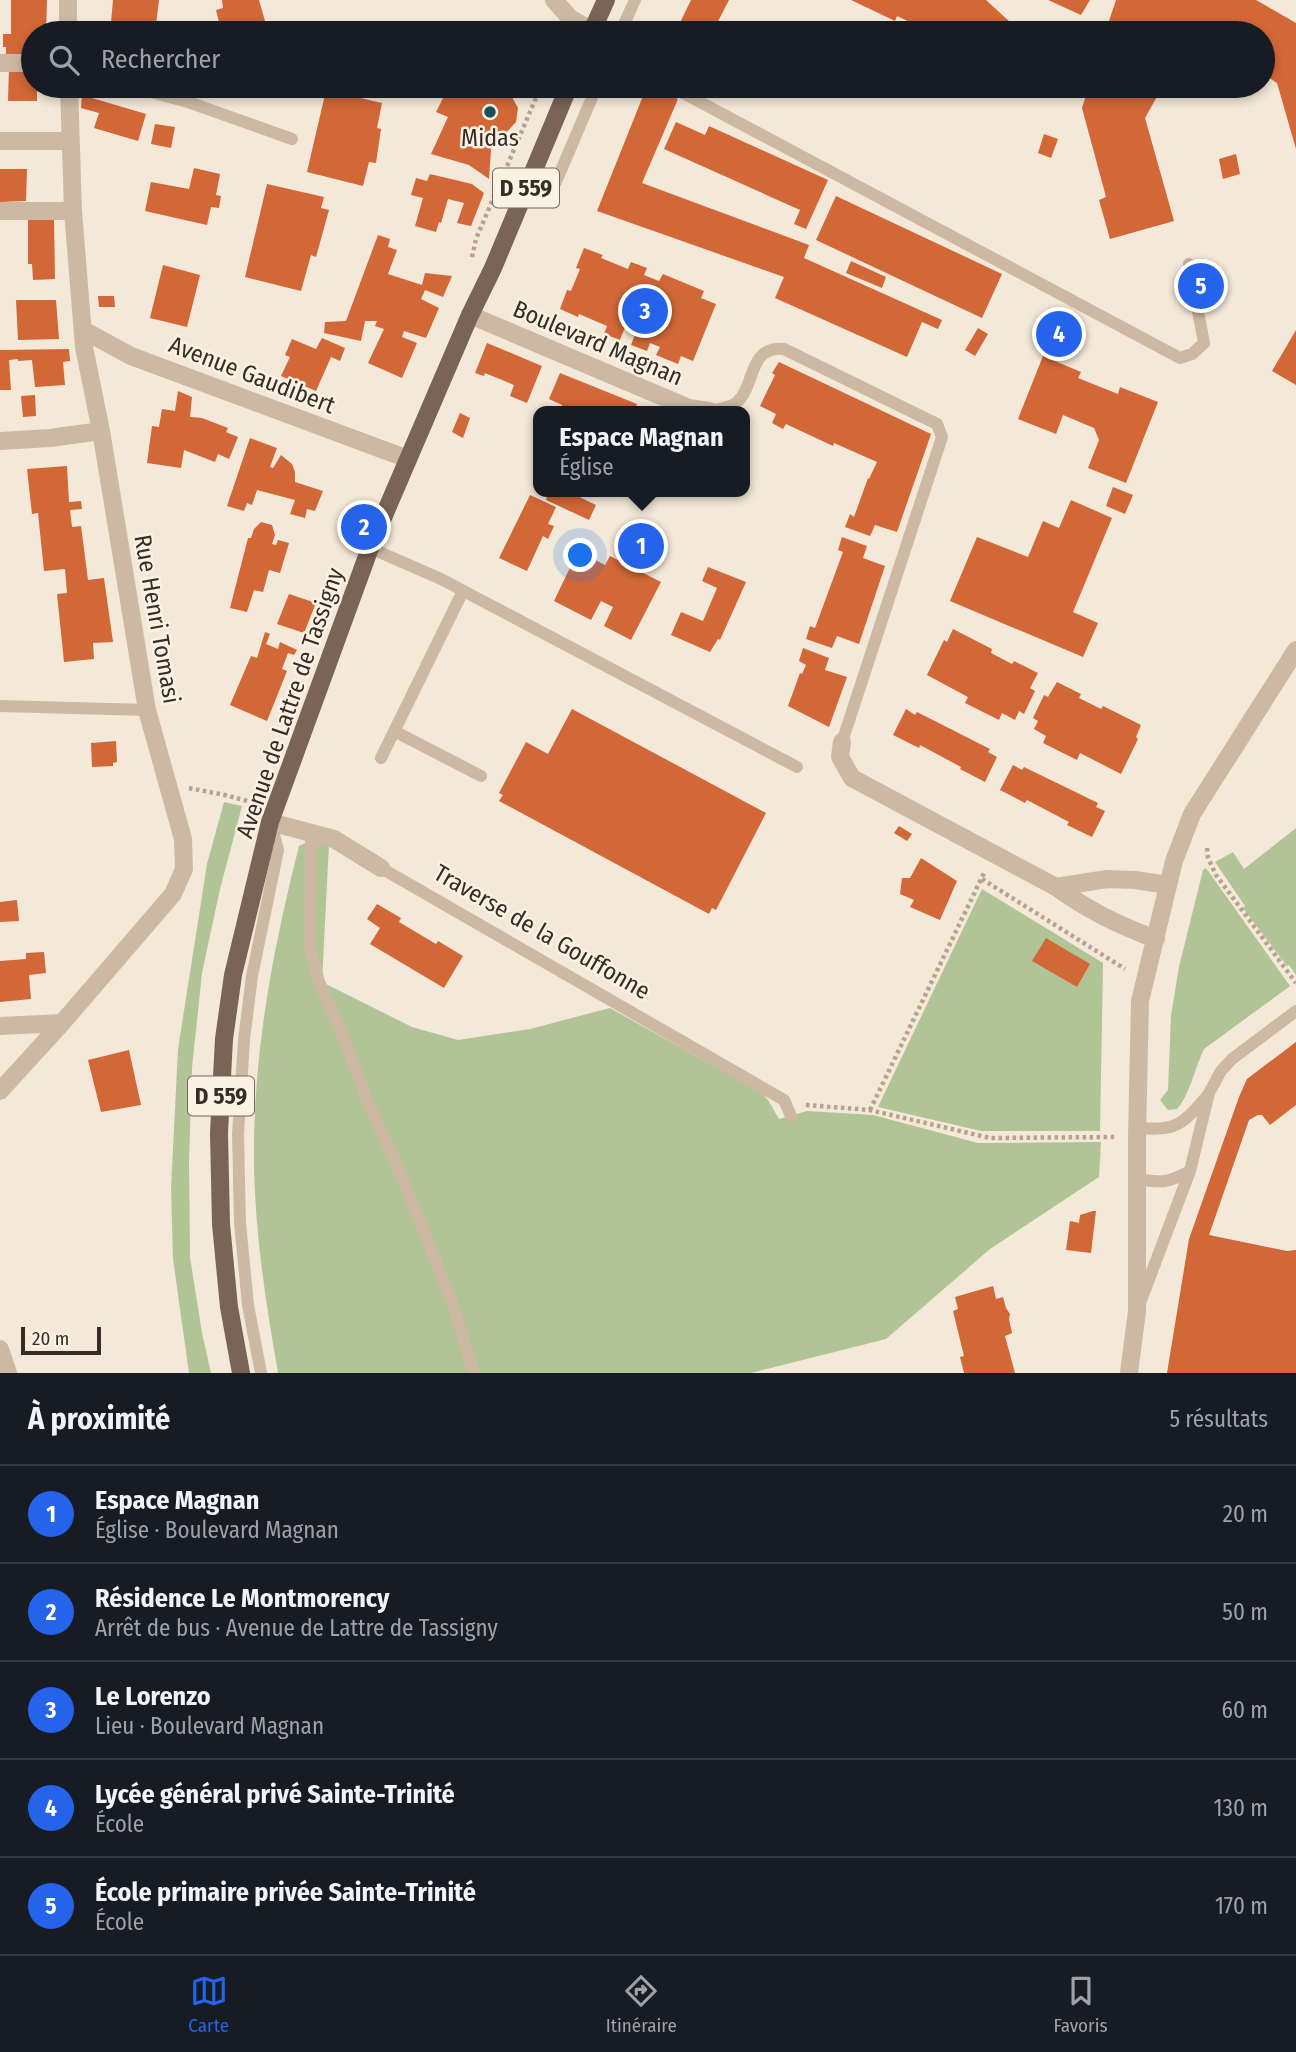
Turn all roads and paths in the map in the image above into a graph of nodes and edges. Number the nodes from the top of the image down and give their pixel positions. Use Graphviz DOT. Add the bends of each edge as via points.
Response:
graph roads {
  1 [pos="68,0"];
  2 [pos="554,0"];
  3 [pos="606,0"];
  4 [pos="635,0"];
  5 [pos="68,21"];
  6 [pos="575,21"];
  7 [pos="597,21"];
  8 [pos="625,21"];
  9 [pos="0,63"];
  10 [pos="21,63"];
  11 [pos="69,98"];
  12 [pos="173,98"];
  13 [pos="536,98"];
  14 [pos="564,98"];
  15 [pos="592,98"];
  16 [pos="692,98"];
  17 [pos="292,139"];
  18 [pos="0,141"];
  19 [pos="70,141"];
  20 [pos="527,185"];
  21 [pos="0,211"];
  22 [pos="73,211"];
  23 [pos="1189,264"];
  24 [pos="470,266"];
  25 [pos="470,315"];
  26 [pos="83,330"];
  27 [pos="684,406"];
  28 [pos="729,406"];
  29 [pos="101,431"];
  30 [pos="0,441"];
  31 [pos="408,460"];
  32 [pos="370,548"];
  33 [pos="463,591"];
  34 [pos="1296,650"];
  35 [pos="0,706"];
  36 [pos="147,710"];
  37 [pos="394,731"];
  38 [pos="842,741"];
  39 [pos="381,758"];
  40 [pos="797,767"];
  41 [pos="481,776"];
  42 [pos="172,799"];
  43 [pos="251,802"];
  44 [pos="270,822"];
  45 [pos="311,833"];
  46 [pos="1207,848"];
  47 [pos="381,868"];
  48 [pos="1168,885"];
  49 [pos="1056,887"];
  50 [pos="1156,939"];
  51 [pos="1128,959"];
  52 [pos="1296,983"];
  53 [pos="1296,1011"];
  54 [pos="62,1023"];
  55 [pos="0,1026"];
  56 [pos="0,1091"];
  57 [pos="1209,1093"];
  58 [pos="785,1100"];
  59 [pos="870,1110"];
  60 [pos="791,1116"];
  61 [pos="1137,1133"];
  62 [pos="1190,1171"];
  63 [pos="1137,1179"];
  64 [pos="1137,1311"];
  65 [pos="0,1349"];
  66 [pos="9,1373"];
  67 [pos="241,1373"];
  68 [pos="261,1373"];
  69 [pos="474,1373"];
  70 [pos="1129,1373"];
  1 -- 5 [label="street"];
  2 -- 6 [label="street"];
  3 -- 7 [label="main road"];
  4 -- 8 [label="lane"];
  9 -- 10 [label="street"];
  11 -- 19 [label="street, Rue Henri Tomasi"];
  12 -- 17 [label="lane"];
  13 -- 24 [label="path" via="476,239"];
  14 -- 20 [label="main road, Avenue de Lattre de Tassigny / D 559"];
  15 -- 20 [label="lane" via="556,183"];
  16 -- 23 [label="lane" via="1180,358 1204,342"];
  18 -- 19 [label="street"];
  19 -- 22 [label="street, Rue Henri Tomasi"];
  20 -- 25 [label="main road, Avenue de Lattre de Tassigny / D 559"];
  21 -- 22 [label="street"];
  22 -- 26 [label="street, Rue Henri Tomasi"];
  25 -- 27 [label="street, Boulevard Magnan"];
  25 -- 31 [label="main road, Avenue de Lattre de Tassigny / D 559"];
  26 -- 29 [label="street, Rue Henri Tomasi"];
  26 -- 31 [label="street, Avenue Gaudibert" via="131,356"];
  28 -- 38 [label="lane" via="743,394 755,364 765,353 784,349 937,424 942,437"];
  29 -- 30 [label="street"];
  29 -- 36 [label="street, Rue Henri Tomasi"];
  31 -- 32 [label="main road, Avenue de Lattre de Tassigny / D 559"];
  32 -- 33 [label="lane"];
  32 -- 44 [label="main road, Avenue de Lattre de Tassigny / D 559"];
  33 -- 37 [label="lane"];
  33 -- 40 [label="lane"];
  34 -- 48 [label="street" via="1192,814"];
  35 -- 36 [label="lane"];
  36 -- 42 [label="street, Rue Henri Tomasi"];
  37 -- 39 [label="lane"];
  37 -- 41 [label="lane"];
  38 -- 49 [label="street" via="840,757 852,779"];
  42 -- 43 [label="path" via="184,787"];
  42 -- 54 [label="street, Rue Henri Tomasi" via="183,839 184,869 173,894"];
  44 -- 45 [label="street, Traverse de la Gouffonne"];
  44 -- 67 [label="main road, Avenue de Lattre de Tassigny / D 559" via="233,975 223,1039 221,1224"];
  44 -- 68 [label="lane" via="278,850 252,976 238,1134 246,1291"];
  45 -- 47 [label="street, Traverse de la Gouffonne" via="334,839"];
  45 -- 69 [label="lane" via="310,948 319,982 451,1299"];
  46 -- 52 [label="path" via="1216,874"];
  47 -- 58 [label="lane, Traverse de la Gouffonne"];
  48 -- 49 [label="street" via="1107,879"];
  48 -- 50 [label="street"];
  49 -- 50 [label="street" via="1081,905"];
  50 -- 61 [label="street" via="1140,1001"];
  51 -- 59 [label="path" via="1125,970 982,879"];
  53 -- 57 [label="lane" via="1232,1059"];
  54 -- 55 [label="street"];
  54 -- 56 [label="street, Rue Henri Tomasi"];
  57 -- 61 [label="lane" via="1185,1122"];
  57 -- 62 [label="lane"];
  58 -- 59 [label="path"];
  58 -- 60 [label="lane"];
  59 -- 61 [label="path" via="990,1138"];
  61 -- 63 [label="street"];
  62 -- 63 [label="lane" via="1172,1181"];
  62 -- 64 [label="lane"];
  63 -- 64 [label="street"];
  64 -- 70 [label="street"];
  65 -- 66 [label="street"];
}
